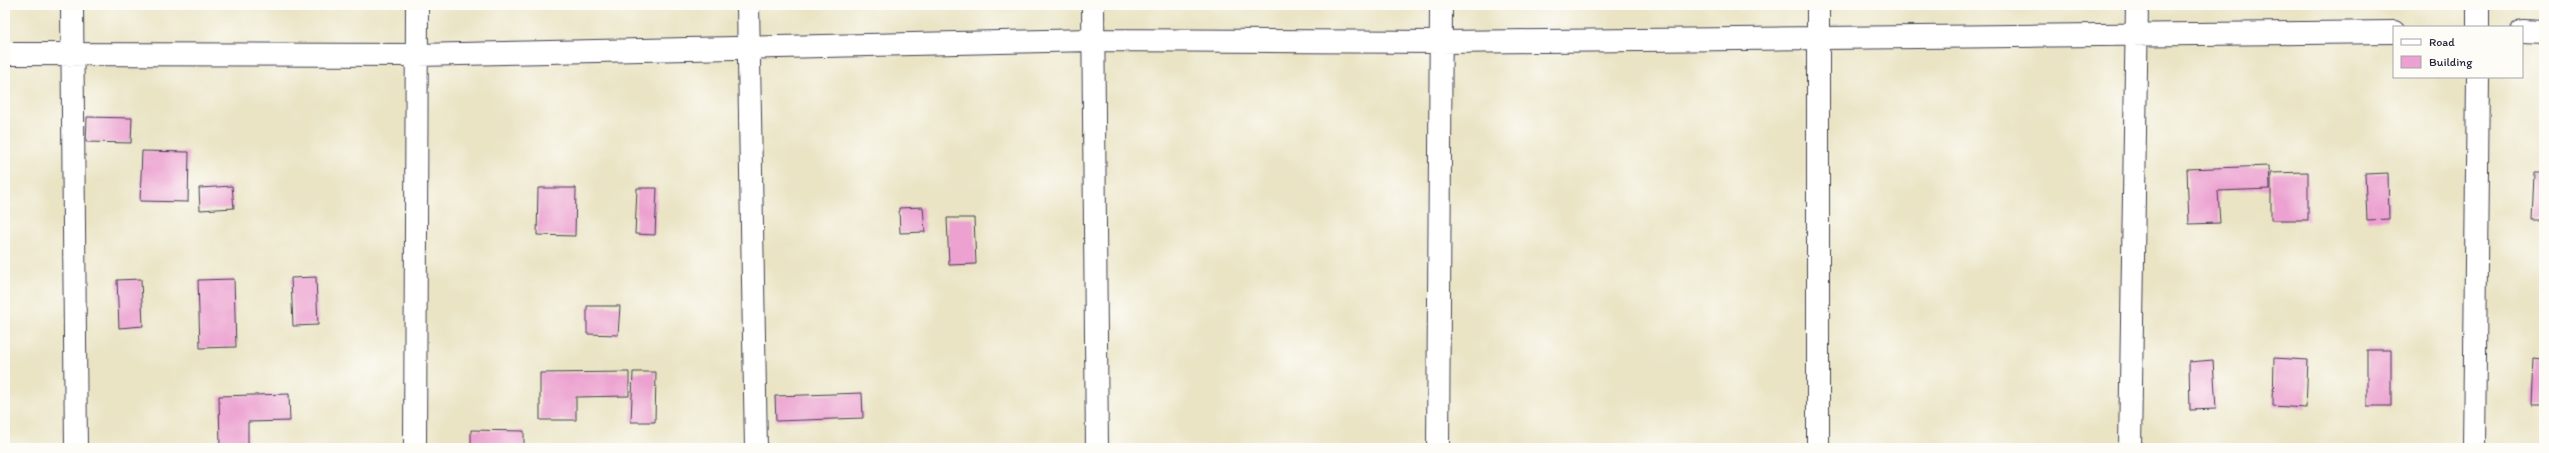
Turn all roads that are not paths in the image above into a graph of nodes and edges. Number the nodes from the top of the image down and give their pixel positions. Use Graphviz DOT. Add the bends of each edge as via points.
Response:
graph roads {
  1 [pos="72,5"];
  2 [pos="417,5"];
  3 [pos="748,5"];
  4 [pos="1093,5"];
  5 [pos="1441,5"];
  6 [pos="1818,5"];
  7 [pos="2136,5"];
  8 [pos="2478,5"];
  9 [pos="2478,26"];
  10 [pos="2523,31"];
  11 [pos="2393,32"];
  12 [pos="2544,32"];
  13 [pos="2136,34"];
  14 [pos="1818,39"];
  15 [pos="1093,40"];
  16 [pos="1441,42"];
  17 [pos="749,48"];
  18 [pos="72,53"];
  19 [pos="5,54"];
  20 [pos="418,55"];
  21 [pos="2478,78"];
  22 [pos="76,448"];
  23 [pos="415,448"];
  24 [pos="756,448"];
  25 [pos="1097,448"];
  26 [pos="1438,448"];
  27 [pos="1818,448"];
  28 [pos="2130,448"];
  29 [pos="2474,448"];
  1 -- 18 [label="street"];
  2 -- 20 [label="street"];
  3 -- 17 [label="street"];
  4 -- 15 [label="street"];
  5 -- 16 [label="street"];
  6 -- 14 [label="street"];
  7 -- 13 [label="street"];
  8 -- 9 [label="street"];
  10 -- 12 [label="street"];
  11 -- 13 [label="street"];
  13 -- 14 [label="street"];
  13 -- 28 [label="street"];
  14 -- 16 [label="street"];
  14 -- 27 [label="street"];
  15 -- 16 [label="street"];
  15 -- 17 [label="street"];
  15 -- 25 [label="street"];
  16 -- 26 [label="street"];
  17 -- 20 [label="street"];
  17 -- 24 [label="street"];
  18 -- 19 [label="street"];
  18 -- 20 [label="street"];
  18 -- 22 [label="street"];
  20 -- 23 [label="street"];
  21 -- 29 [label="street"];
}
